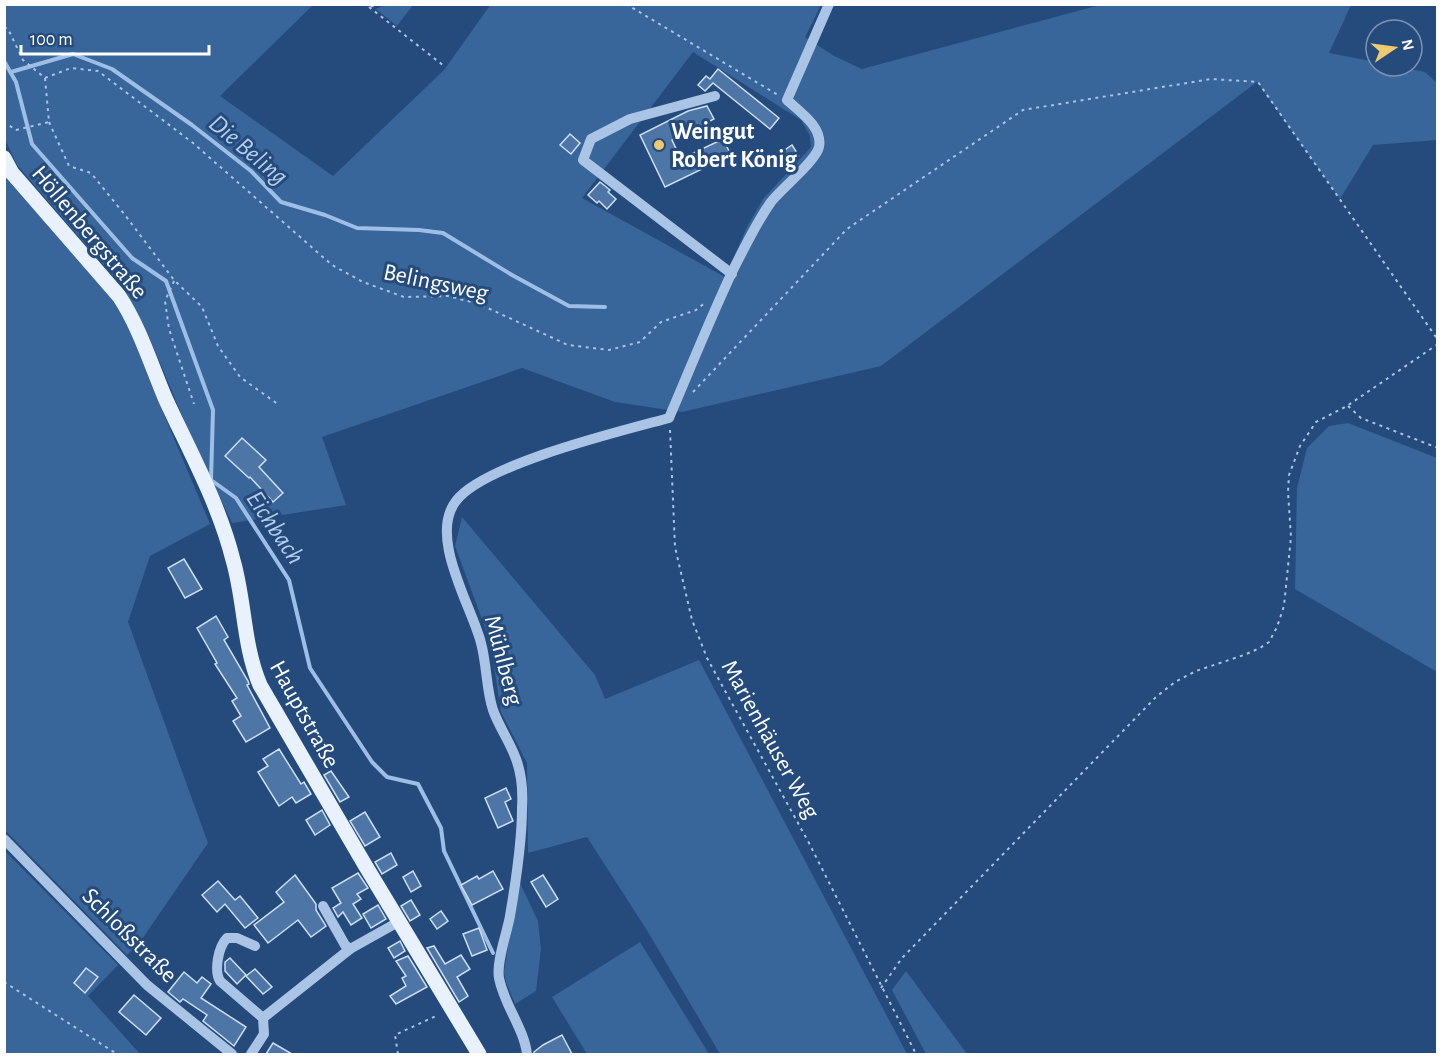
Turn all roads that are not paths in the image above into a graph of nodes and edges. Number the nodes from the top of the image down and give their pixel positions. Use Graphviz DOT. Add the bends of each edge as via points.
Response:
graph roads {
  1 [pos="829,4"];
  2 [pos="715,96"];
  3 [pos="4,158"];
  4 [pos="729,279"];
  5 [pos="141,335"];
  6 [pos="4,839"];
  7 [pos="322,906"];
  8 [pos="400,921"];
  9 [pos="255,946"];
  10 [pos="350,949"];
  11 [pos="263,1018"];
  12 [pos="232,1054"];
  13 [pos="252,1054"];
  14 [pos="479,1054"];
  15 [pos="527,1054"];
  1 -- 4 [label="street" via="787,100 816,128 819,150 766,209"];
  2 -- 4 [label="street" via="630,119 591,139 583,160"];
  3 -- 5 [label="main road, Höllenbergstraße" via="12,173 119,296"];
  4 -- 15 [label="street, Mühlberg" via="669,418 565,448 490,476 455,501 450,512 448,547 461,593 481,640 493,710 521,775 520,833 499,976"];
  5 -- 8 [label="main road, Hauptstraße" via="227,538 250,658 260,685"];
  6 -- 12 [label="street, Schloßstraße" via="147,985"];
  7 -- 10 [label="street"];
  8 -- 10 [label="street"];
  8 -- 14 [label="main road, Hauptstraße"];
  9 -- 11 [label="street" via="227,938 221,946 217,973 220,981"];
  10 -- 11 [label="street"];
  11 -- 13 [label="street" via="264,1034"];
}
